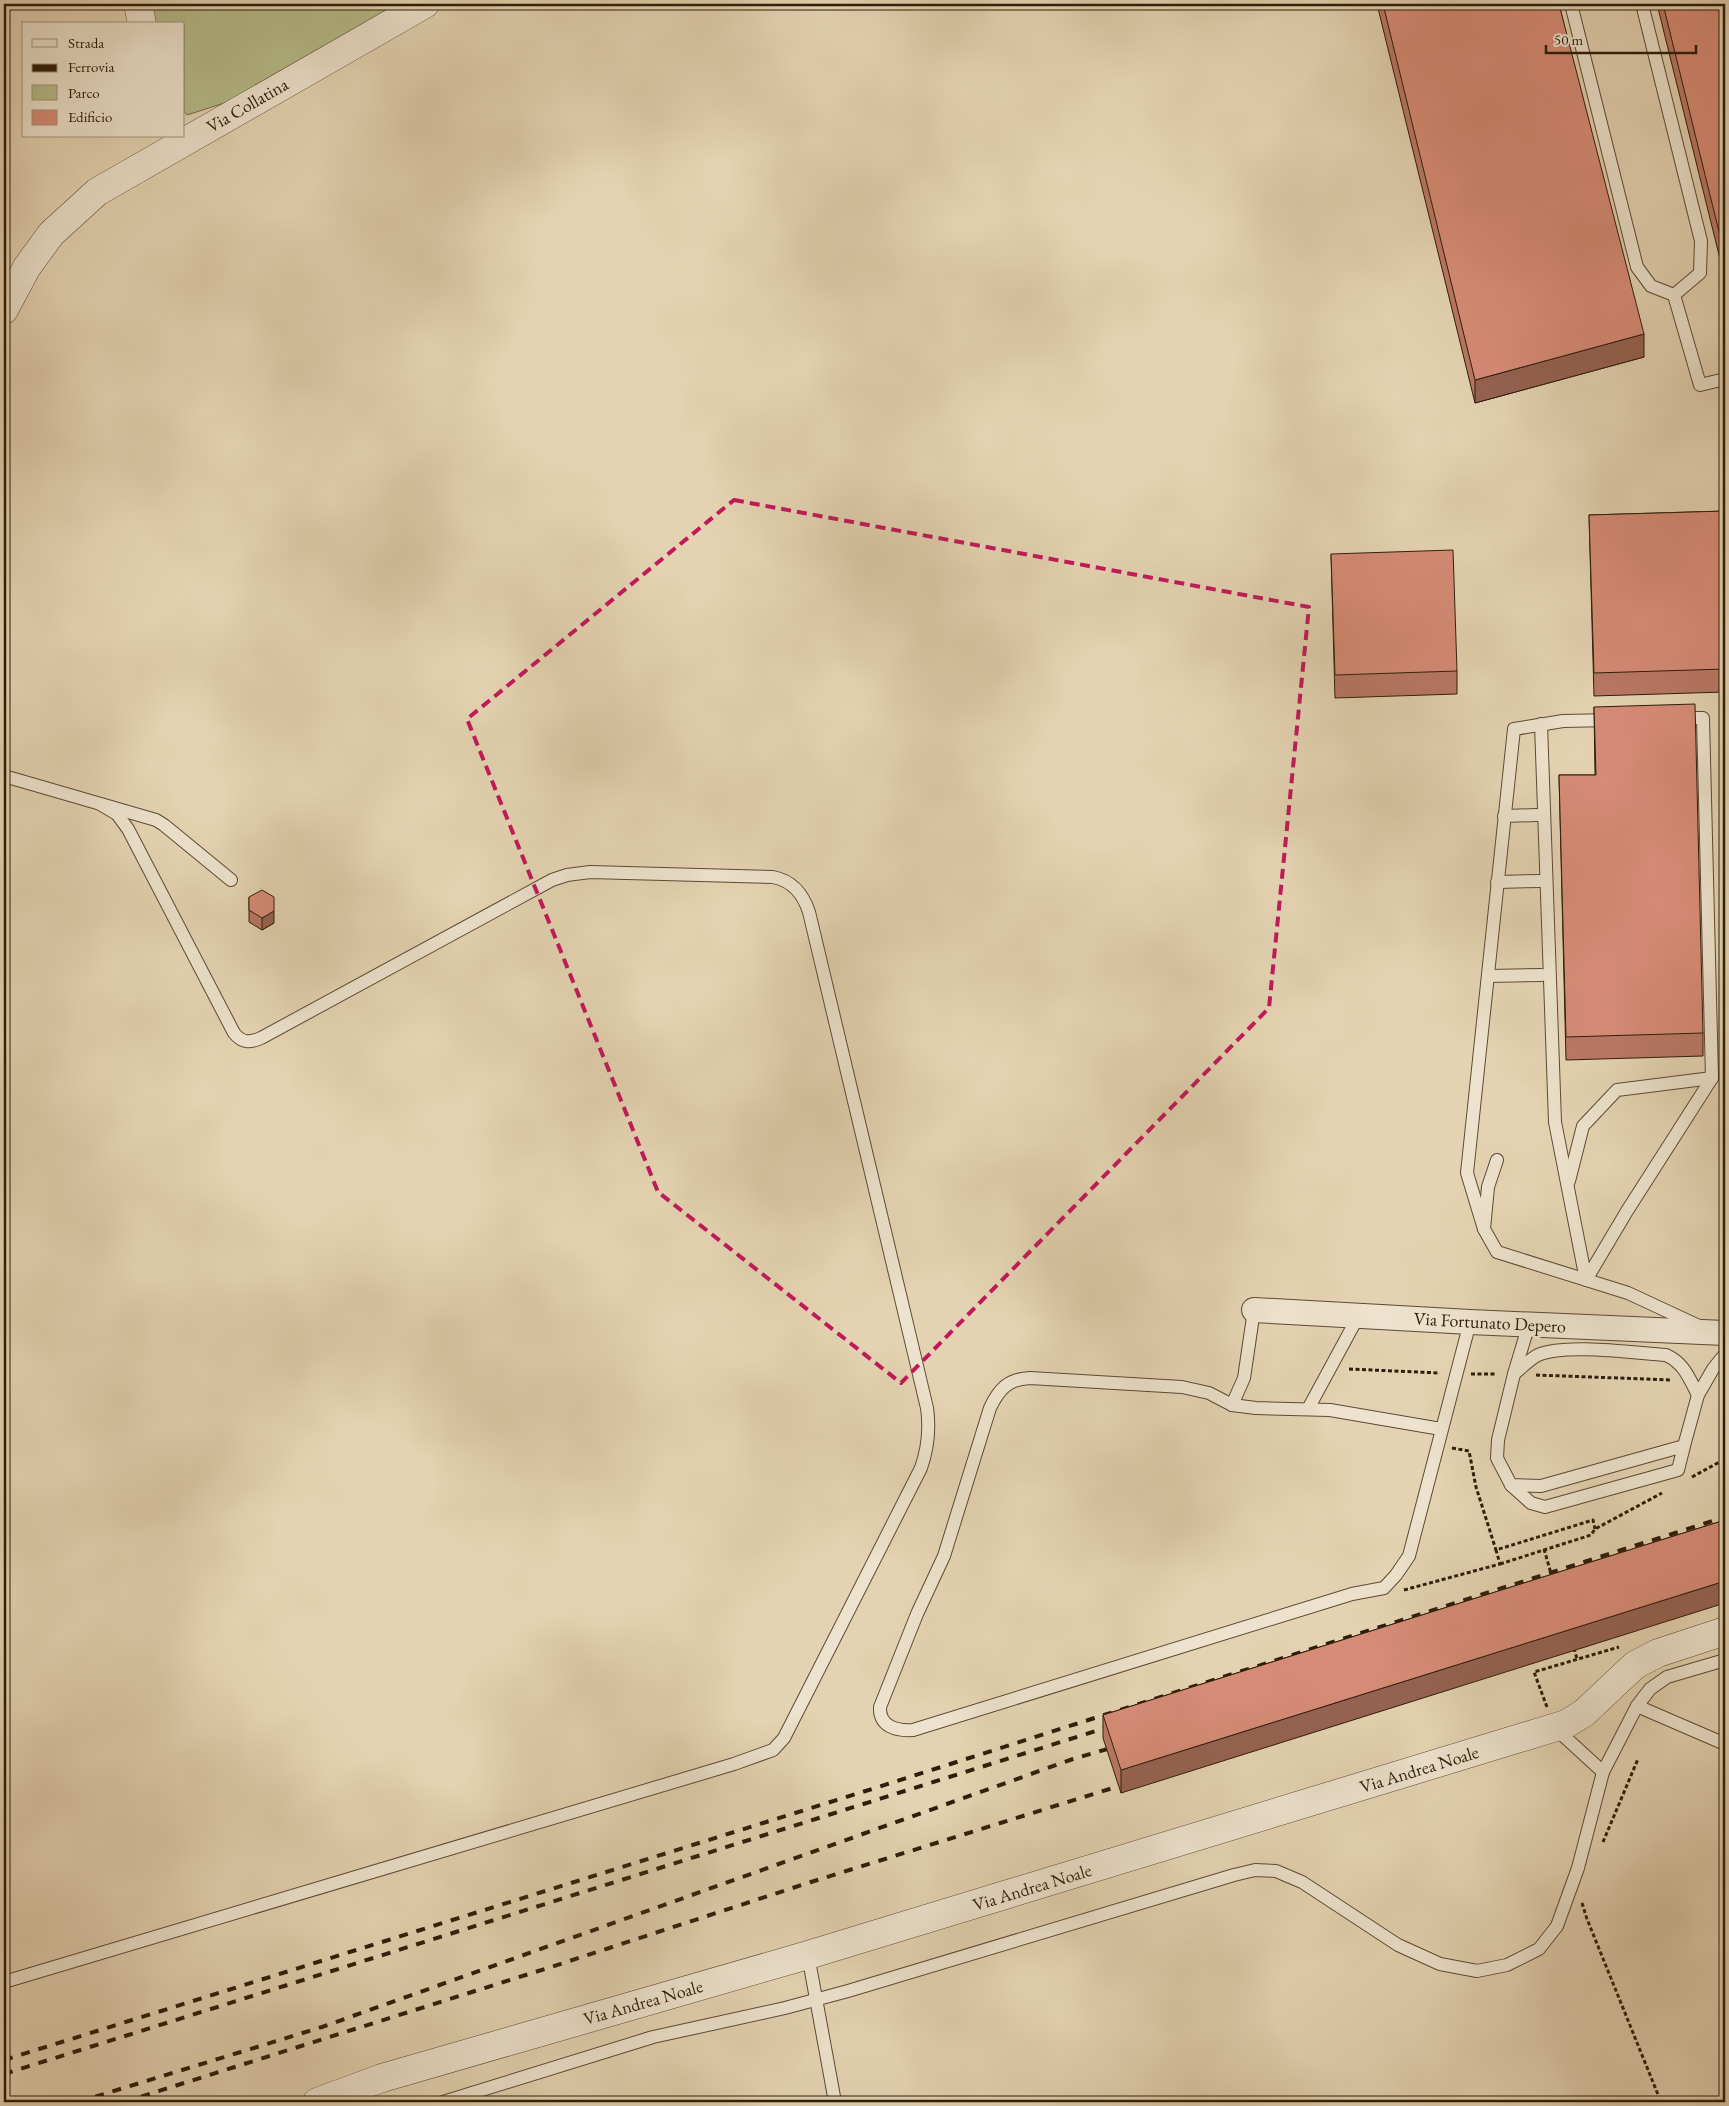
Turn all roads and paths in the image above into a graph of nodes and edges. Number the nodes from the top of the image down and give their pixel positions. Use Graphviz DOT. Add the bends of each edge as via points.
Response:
graph roads {
  1 [pos="138,4"];
  2 [pos="425,4"];
  3 [pos="1571,4"];
  4 [pos="1642,4"];
  5 [pos="142,22"];
  6 [pos="185,134"];
  7 [pos="171,142"];
  8 [pos="1674,295"];
  9 [pos="4,310"];
  10 [pos="1725,380"];
  11 [pos="1666,719"];
  12 [pos="1619,720"];
  13 [pos="1541,724"];
  14 [pos="4,776"];
  15 [pos="100,804"];
  16 [pos="1537,815"];
  17 [pos="1504,816"];
  18 [pos="231,880"];
  19 [pos="1540,881"];
  20 [pos="1497,882"];
  21 [pos="1542,975"];
  22 [pos="1488,976"];
  23 [pos="1712,1078"];
  24 [pos="1498,1160"];
  25 [pos="1568,1185"];
  26 [pos="1484,1229"];
  27 [pos="1586,1280"];
  28 [pos="1254,1310"];
  29 [pos="1359,1315"];
  30 [pos="1470,1322"];
  31 [pos="1529,1324"];
  32 [pos="1719,1332"];
  33 [pos="1725,1354"];
  34 [pos="1514,1374"];
  35 [pos="1698,1394"];
  36 [pos="1232,1405"];
  37 [pos="1308,1409"];
  38 [pos="1441,1429"];
  39 [pos="1436,1445"];
  40 [pos="1684,1446"];
  41 [pos="1725,1459"];
  42 [pos="1690,1478"];
  43 [pos="1511,1485"];
  44 [pos="1664,1492"];
  45 [pos="1595,1529"];
  46 [pos="1544,1549"];
  47 [pos="1496,1550"];
  48 [pos="1500,1564"];
  49 [pos="1554,1584"];
  50 [pos="1384,1588"];
  51 [pos="1725,1631"];
  52 [pos="1572,1644"];
  53 [pos="1624,1645"];
  54 [pos="1577,1659"];
  55 [pos="1725,1660"];
  56 [pos="1637,1706"];
  57 [pos="1555,1728"];
  58 [pos="1725,1744"];
  59 [pos="1638,1760"];
  60 [pos="1603,1772"];
  61 [pos="1600,1850"];
  62 [pos="1580,1896"];
  63 [pos="808,1955"];
  64 [pos="4,1982"];
  65 [pos="817,1999"];
  66 [pos="317,2102"];
  67 [pos="442,2102"];
  68 [pos="835,2102"];
  69 [pos="1661,2102"];
  1 -- 5 [label="street"];
  2 -- 6 [label="street, Via Collatina"];
  3 -- 8 [label="lane" via="1637,267 1652,286"];
  4 -- 8 [label="lane" via="1701,240 1700,273"];
  7 -- 9 [label="street, Via Collatina" via="97,192 51,234 27,267"];
  8 -- 10 [label="lane" via="1700,385"];
  11 -- 23 [label="lane" via="1703,718"];
  12 -- 13 [label="lane" via="1563,720"];
  13 -- 17 [label="lane" via="1514,729"];
  13 -- 25 [label="lane" via="1555,1122"];
  14 -- 15 [label="lane"];
  15 -- 18 [label="lane" via="164,825"];
  15 -- 64 [label="lane" via="118,814 128,829 234,1033 244,1041 261,1038 552,880 567,875 590,872 773,877 793,885 806,901 809,912 922,1388 929,1427 927,1453 784,1738 773,1750"];
  16 -- 17 [label="lane"];
  17 -- 20 [label="lane"];
  19 -- 20 [label="lane"];
  20 -- 22 [label="lane"];
  21 -- 22 [label="lane"];
  22 -- 26 [label="lane" via="1467,1173"];
  23 -- 25 [label="lane" via="1617,1090 1583,1126"];
  23 -- 27 [label="lane"];
  24 -- 26 [label="lane" via="1488,1186"];
  25 -- 27 [label="lane"];
  26 -- 27 [label="lane" via="1497,1252"];
  27 -- 32 [label="lane" via="1628,1292"];
  28 -- 29 [label="street, Via Fortunato Depero"];
  28 -- 36 [label="lane" via="1244,1378"];
  29 -- 30 [label="street, Via Fortunato Depero"];
  29 -- 37 [label="lane"];
  30 -- 31 [label="street, Via Fortunato Depero"];
  30 -- 38 [label="lane"];
  31 -- 32 [label="street, Via Fortunato Depero"];
  31 -- 34 [label="lane"];
  33 -- 35 [label="lane"];
  34 -- 35 [label="lane" via="1536,1356 1553,1350 1666,1355 1684,1368"];
  34 -- 43 [label="lane" via="1498,1440 1497,1458"];
  35 -- 40 [label="lane"];
  36 -- 37 [label="lane"];
  36 -- 50 [label="lane" via="1209,1393 1182,1388 1030,1378 1004,1386 990,1408 944,1556 880,1707 884,1722 898,1730 914,1730 1352,1594"];
  37 -- 38 [label="lane"];
  38 -- 39 [label="lane"];
  39 -- 47 [label="path" via="1469,1451 1476,1487"];
  39 -- 50 [label="lane" via="1409,1556"];
  40 -- 43 [label="lane" via="1541,1486"];
  40 -- 43 [label="lane" via="1678,1470 1545,1507 1531,1503"];
  41 -- 42 [label="path"];
  44 -- 45 [label="path"];
  45 -- 46 [label="path" via="1590,1535"];
  45 -- 47 [label="path" via="1593,1520"];
  46 -- 48 [label="path"];
  46 -- 49 [label="path, bridge"];
  47 -- 48 [label="path"];
  48 -- 50 [label="path" via="1386,1595"];
  51 -- 57 [label="street, Via Andrea Noale" via="1658,1653 1635,1665 1584,1713"];
  52 -- 54 [label="path, bridge"];
  53 -- 54 [label="path"];
  54 -- 57 [label="path" via="1534,1672"];
  55 -- 56 [label="lane" via="1668,1677 1650,1689"];
  56 -- 58 [label="lane"];
  56 -- 60 [label="lane"];
  57 -- 60 [label="lane"];
  57 -- 63 [label="street, Via Andrea Noale"];
  59 -- 61 [label="path"];
  60 -- 65 [label="lane" via="1578,1868 1557,1926 1539,1948 1507,1964 1476,1971 1440,1964 1398,1944 1302,1882 1276,1871 1255,1870"];
  62 -- 69 [label="path"];
  63 -- 65 [label="lane"];
  63 -- 66 [label="street, Via Andrea Noale" via="382,2078"];
  65 -- 67 [label="lane" via="653,2037"];
  65 -- 68 [label="lane"];
}
